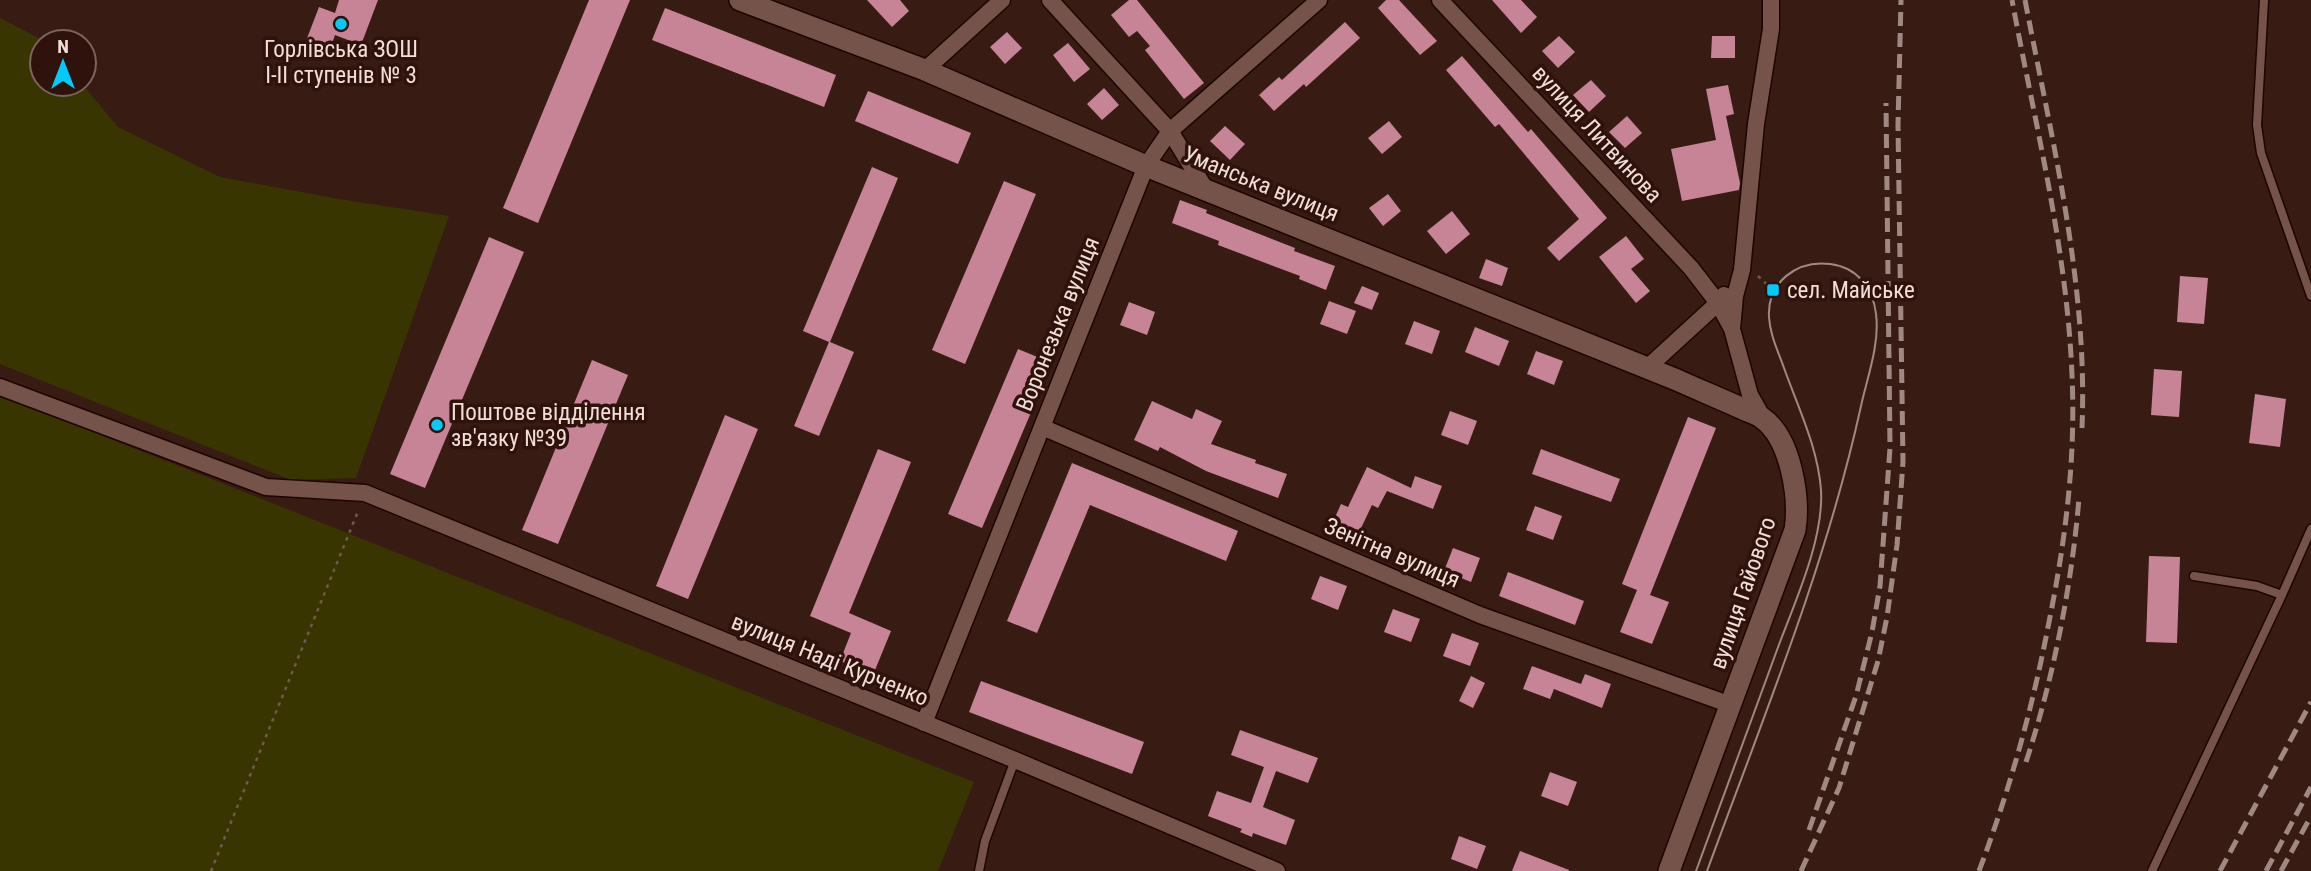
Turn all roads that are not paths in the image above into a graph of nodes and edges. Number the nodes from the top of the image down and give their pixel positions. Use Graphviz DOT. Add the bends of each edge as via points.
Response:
graph roads {
  1 [pos="740,0"];
  2 [pos="1002,0"];
  3 [pos="1050,0"];
  4 [pos="1319,0"];
  5 [pos="1440,0"];
  6 [pos="1772,0"];
  7 [pos="2264,0"];
  8 [pos="925,70"];
  9 [pos="1170,131"];
  10 [pos="1146,166"];
  11 [pos="1206,190"];
  12 [pos="1742,270"];
  13 [pos="2311,296"];
  14 [pos="1718,303"];
  15 [pos="1732,329"];
  16 [pos="1647,368"];
  17 [pos="0,387"];
  18 [pos="1763,418"];
  19 [pos="1042,427"];
  20 [pos="2311,529"];
  21 [pos="2194,576"];
  22 [pos="2282,595"];
  23 [pos="1731,705"];
  24 [pos="924,723"];
  25 [pos="1015,760"];
  26 [pos="979,871"];
  27 [pos="1277,871"];
  28 [pos="1669,871"];
  29 [pos="2152,871"];
  1 -- 8 [label="street, Уманська вулиця"];
  2 -- 8 [label="street"];
  3 -- 9 [label="street"];
  4 -- 9 [label="street, Воронезька вулиця"];
  5 -- 14 [label="street, вулиця Литвинова" via="1691,268"];
  6 -- 12 [label="street, вулиця Гайового"];
  7 -- 13 [label="lane" via="2258,125 2261,153"];
  8 -- 10 [label="street, Уманська вулиця"];
  9 -- 10 [label="street, Воронезька вулиця"];
  9 -- 11 [label="street"];
  10 -- 11 [label="street, Уманська вулиця"];
  10 -- 19 [label="street, Воронезька вулиця"];
  11 -- 16 [label="street, Уманська вулиця"];
  12 -- 14 [label="street"];
  12 -- 15 [label="street, вулиця Гайового"];
  14 -- 15 [label="street, вулиця Литвинова"];
  14 -- 16 [label="street"];
  15 -- 18 [label="street, вулиця Гайового" via="1750,395"];
  16 -- 18 [label="street, Уманська вулиця"];
  17 -- 24 [label="street, вулиця Наді Курченко" via="266,487 365,493"];
  18 -- 23 [label="street, вулиця Гайового" via="1781,443 1792,474 1797,513 1787,555"];
  19 -- 23 [label="street, Зенітна вулиця" via="1480,615"];
  19 -- 24 [label="street, Воронезька вулиця"];
  20 -- 22 [label="lane"];
  21 -- 22 [label="lane" via="2257,586"];
  22 -- 29 [label="lane"];
  23 -- 28 [label="street, вулиця Гайового"];
  24 -- 25 [label="street, вулиця Наді Курченко"];
  25 -- 26 [label="lane" via="985,841"];
  25 -- 27 [label="street, вулиця Наді Курченко"];
}
